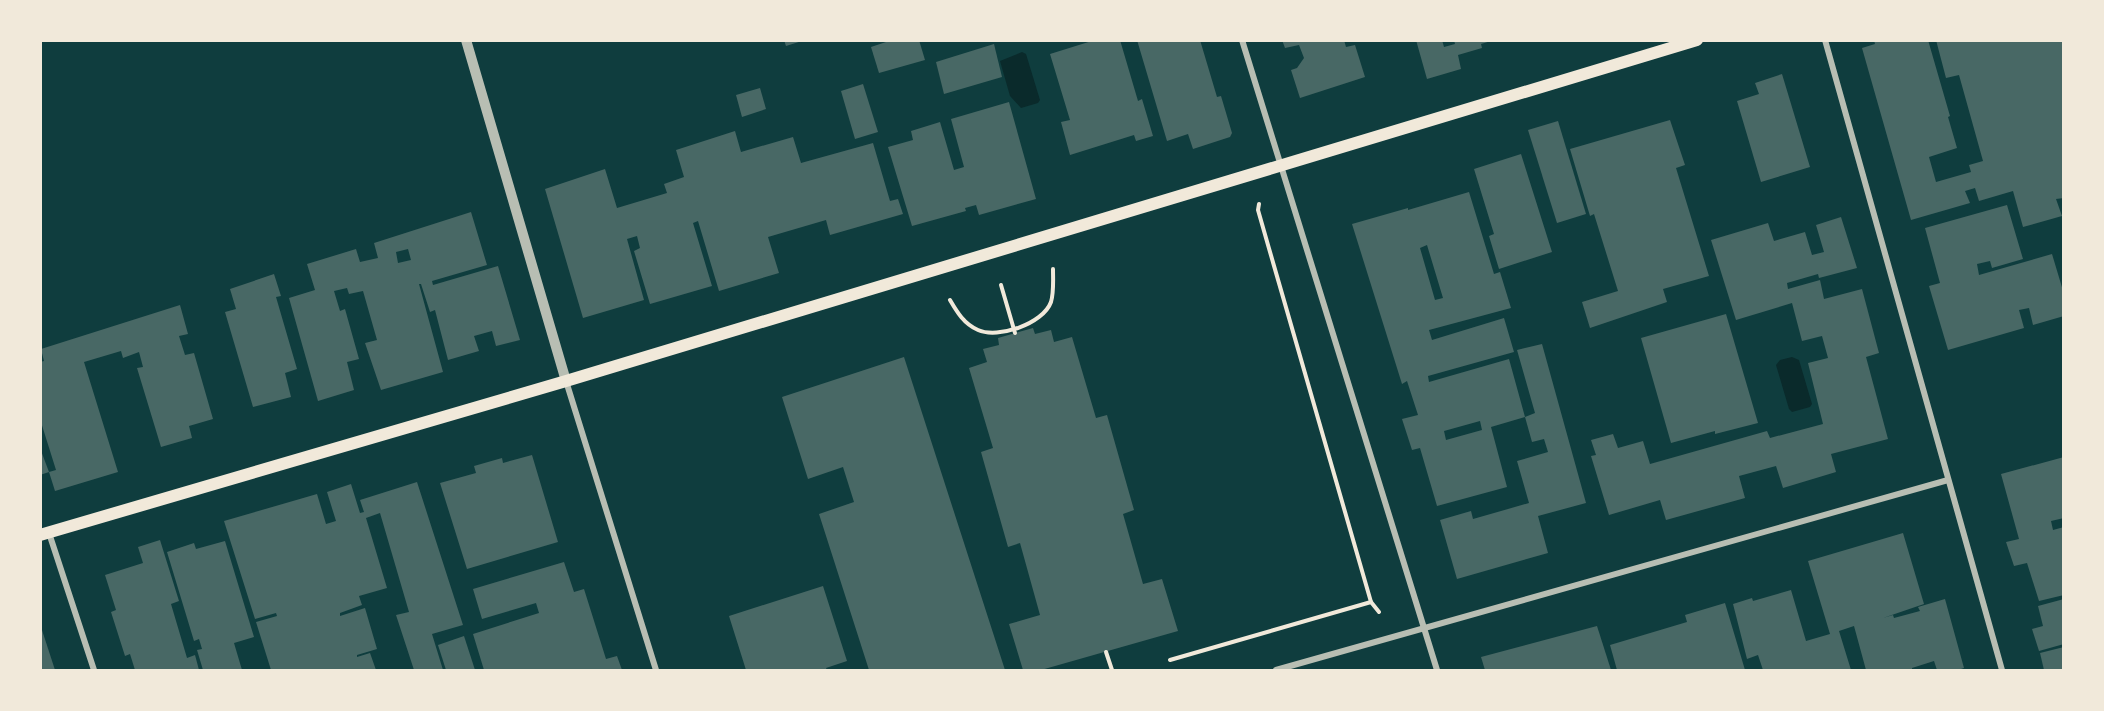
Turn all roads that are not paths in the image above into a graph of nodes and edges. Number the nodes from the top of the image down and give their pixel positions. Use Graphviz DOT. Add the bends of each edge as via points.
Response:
graph roads {
  1 [pos="466,40"];
  2 [pos="1242,40"];
  3 [pos="1697,40"];
  4 [pos="1826,40"];
  5 [pos="1281,165"];
  6 [pos="566,381"];
  7 [pos="1948,480"];
  8 [pos="45,534"];
  9 [pos="1424,628"];
  10 [pos="94,670"];
  11 [pos="656,670"];
  12 [pos="1276,670"];
  13 [pos="1437,670"];
  14 [pos="2002,670"];
  1 -- 6 [label="street"];
  2 -- 5 [label="street"];
  3 -- 5 [label="main road"];
  4 -- 7 [label="street"];
  5 -- 6 [label="main road"];
  5 -- 9 [label="street"];
  6 -- 8 [label="main road"];
  6 -- 11 [label="street"];
  7 -- 9 [label="street"];
  7 -- 14 [label="street"];
  8 -- 10 [label="street"];
  9 -- 12 [label="street"];
  9 -- 13 [label="street"];
}
